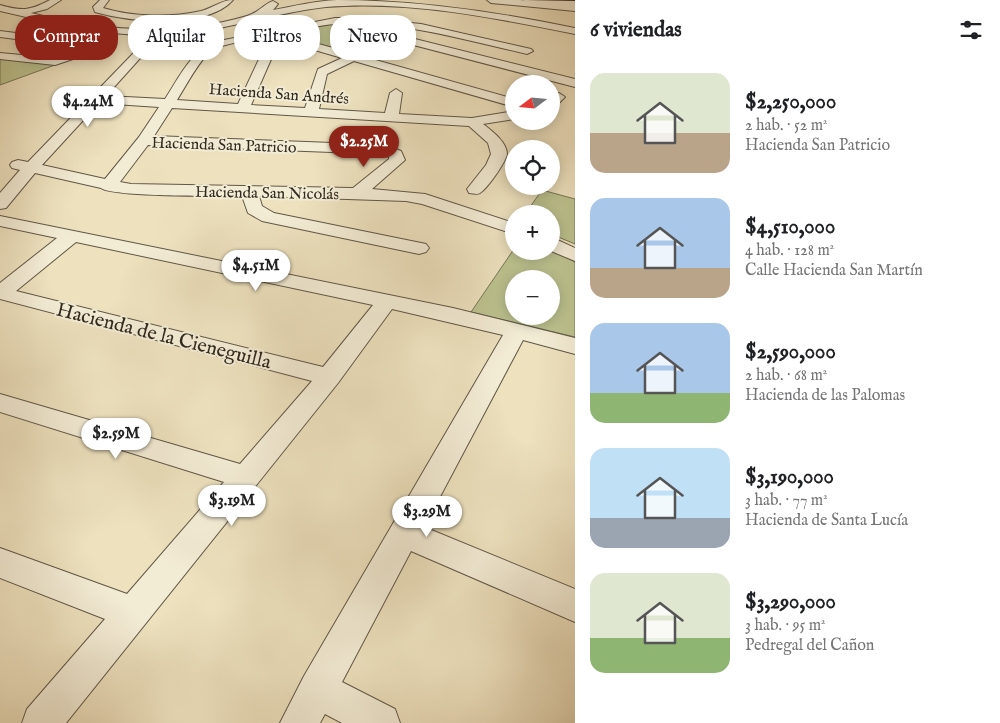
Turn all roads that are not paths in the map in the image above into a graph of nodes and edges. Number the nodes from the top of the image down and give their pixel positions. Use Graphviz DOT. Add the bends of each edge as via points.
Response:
graph roads {
  1 [pos="57,0"];
  2 [pos="106,0"];
  3 [pos="229,0"];
  4 [pos="274,0"];
  5 [pos="300,0"];
  6 [pos="491,0"];
  7 [pos="528,0"];
  8 [pos="353,1"];
  9 [pos="187,4"];
  10 [pos="319,5"];
  11 [pos="575,6"];
  12 [pos="0,8"];
  13 [pos="206,12"];
  14 [pos="19,13"];
  15 [pos="261,15"];
  16 [pos="338,15"];
  17 [pos="436,19"];
  18 [pos="0,20"];
  19 [pos="233,22"];
  20 [pos="224,24"];
  21 [pos="416,27"];
  22 [pos="421,27"];
  23 [pos="575,31"];
  24 [pos="128,32"];
  25 [pos="484,32"];
  26 [pos="0,34"];
  27 [pos="472,38"];
  28 [pos="234,41"];
  29 [pos="416,44"];
  30 [pos="539,44"];
  31 [pos="0,56"];
  32 [pos="128,57"];
  33 [pos="265,60"];
  34 [pos="347,60"];
  35 [pos="364,60"];
  36 [pos="575,84"];
  37 [pos="396,93"];
  38 [pos="90,98"];
  39 [pos="505,100"];
  40 [pos="167,103"];
  41 [pos="243,108"];
  42 [pos="311,112"];
  43 [pos="505,116"];
  44 [pos="391,118"];
  45 [pos="472,122"];
  46 [pos="144,140"];
  47 [pos="24,167"];
  48 [pos="0,184"];
  49 [pos="108,186"];
  50 [pos="475,189"];
  51 [pos="250,193"];
  52 [pos="357,193"];
  53 [pos="0,204"];
  54 [pos="0,221"];
  55 [pos="505,226"];
  56 [pos="72,236"];
  57 [pos="418,248"];
  58 [pos="560,248"];
  59 [pos="575,255"];
  60 [pos="0,293"];
  61 [pos="386,302"];
  62 [pos="517,331"];
  63 [pos="575,346"];
  64 [pos="328,377"];
  65 [pos="0,403"];
  66 [pos="245,477"];
  67 [pos="404,533"];
  68 [pos="0,563"];
  69 [pos="575,606"];
  70 [pos="132,613"];
  71 [pos="318,689"];
  72 [pos="41,723"];
  73 [pos="298,723"];
  74 [pos="380,723"];
  1 -- 14 [label="street"];
  2 -- 13 [label="street" via="98,10 126,17 164,18"];
  3 -- 13 [label="street"];
  4 -- 15 [label="street"];
  5 -- 10 [label="street"];
  6 -- 11 [label="street"];
  7 -- 11 [label="street"];
  8 -- 10 [label="street"];
  8 -- 23 [label="street" via="468,11"];
  9 -- 13 [label="street"];
  10 -- 15 [label="street"];
  10 -- 16 [label="street"];
  12 -- 14 [label="street"];
  13 -- 19 [label="street"];
  14 -- 18 [label="street"];
  14 -- 24 [label="street" via="81,29"];
  17 -- 22 [label="street"];
  19 -- 20 [label="street"];
  21 -- 22 [label="street"];
  22 -- 27 [label="street"];
  25 -- 27 [label="street"];
  26 -- 31 [label="street" via="94,48 55,62"];
  27 -- 30 [label="street" via="526,52"];
  28 -- 40 [label="street" via="207,49"];
  29 -- 36 [label="street"];
  32 -- 38 [label="street"];
  33 -- 41 [label="street"];
  34 -- 42 [label="street" via="322,72"];
  35 -- 39 [label="street"];
  37 -- 44 [label="street"];
  38 -- 40 [label="street, Hacienda San Andrés"];
  38 -- 47 [label="street"];
  40 -- 41 [label="street, Hacienda San Andrés"];
  40 -- 46 [label="street"];
  41 -- 42 [label="street, Hacienda San Andrés"];
  42 -- 44 [label="street, Hacienda San Andrés"];
  43 -- 45 [label="street, Hacienda San Andrés"];
  44 -- 45 [label="street, Hacienda San Andrés"];
  45 -- 50 [label="street" via="491,137 501,152"];
  46 -- 49 [label="street"];
  46 -- 52 [label="street, Hacienda San Patricio" via="385,150 396,154 397,160"];
  47 -- 48 [label="street"];
  47 -- 49 [label="street, Hacienda San Nicolás"];
  47 -- 53 [label="street"];
  49 -- 51 [label="street, Hacienda San Nicolás"];
  51 -- 52 [label="street, Hacienda San Nicolás"];
  51 -- 57 [label="street" via="254,208 268,217"];
  52 -- 55 [label="street, Hacienda San Nicolás" via="425,199"];
  54 -- 56 [label="street"];
  56 -- 60 [label="street"];
  56 -- 61 [label="street"];
  58 -- 59 [label="street"];
  60 -- 64 [label="street, Hacienda de la Cieneguilla"];
  61 -- 62 [label="street"];
  61 -- 64 [label="street"];
  62 -- 63 [label="street"];
  62 -- 67 [label="street"];
  64 -- 66 [label="street"];
  65 -- 66 [label="street"];
  66 -- 70 [label="street"];
  67 -- 69 [label="street"];
  67 -- 71 [label="street"];
  68 -- 70 [label="street"];
  70 -- 72 [label="street"];
  71 -- 73 [label="street"];
  71 -- 74 [label="street"];
}
